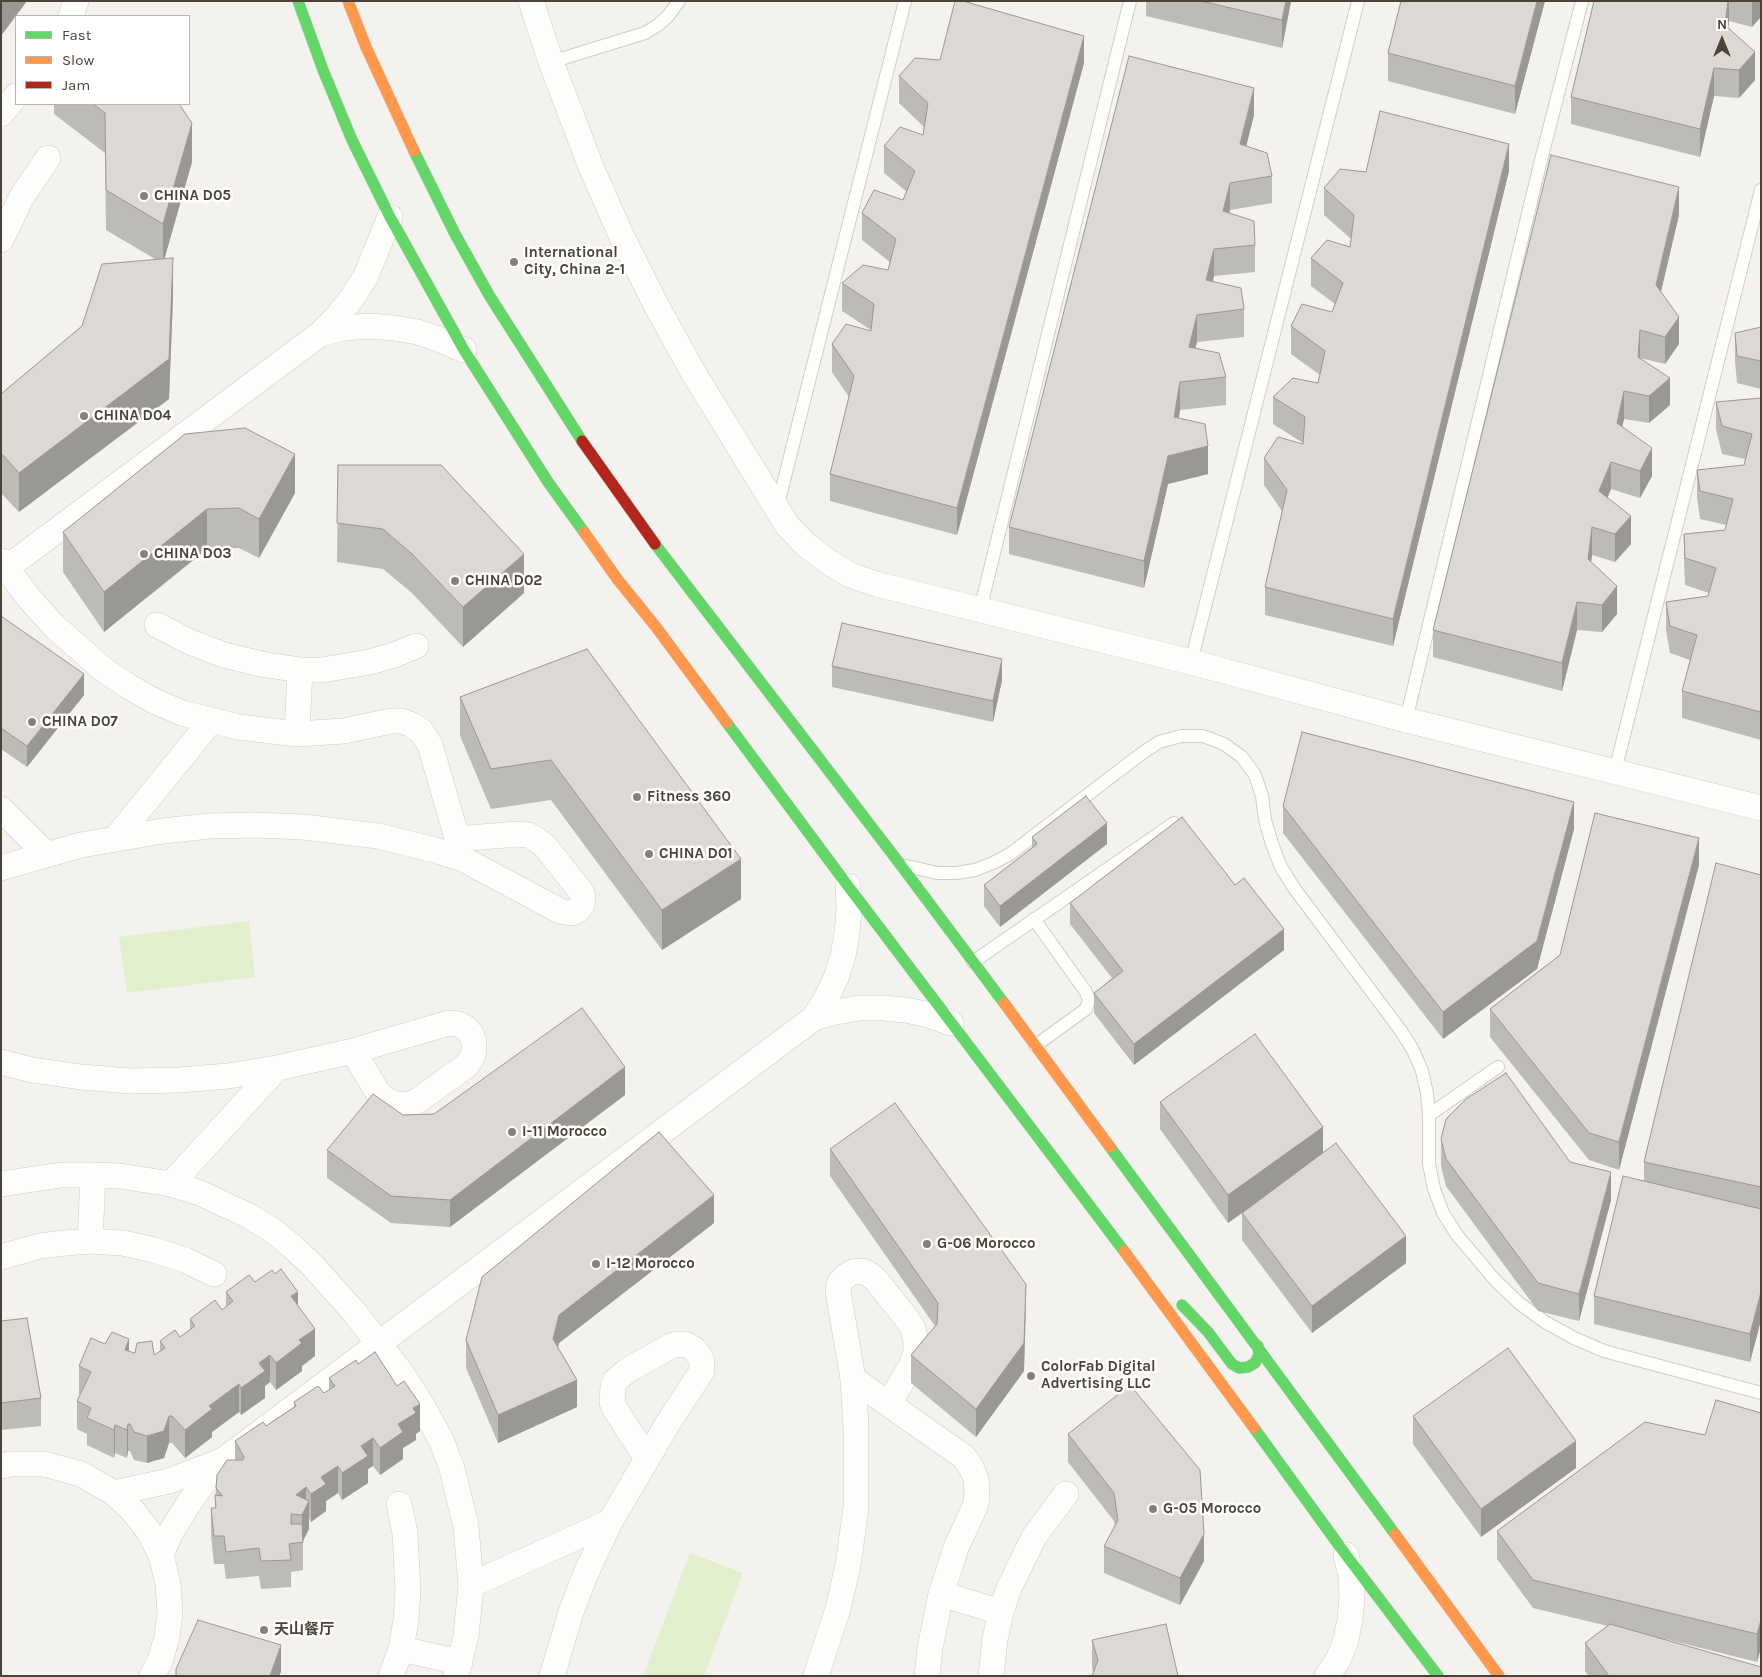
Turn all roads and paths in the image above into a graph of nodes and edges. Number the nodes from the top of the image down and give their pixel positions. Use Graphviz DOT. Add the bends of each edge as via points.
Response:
graph roads {
  1 [pos="76,1"];
  2 [pos="298,1"];
  3 [pos="348,1"];
  4 [pos="531,1"];
  5 [pos="679,1"];
  6 [pos="905,1"];
  7 [pos="1130,1"];
  8 [pos="1358,1"];
  9 [pos="1582,1"];
  10 [pos="71,15"];
  11 [pos="552,62"];
  12 [pos="15,97"];
  13 [pos="1,114"];
  14 [pos="48,158"];
  15 [pos="1761,190"];
  16 [pos="390,217"];
  17 [pos="1,240"];
  18 [pos="320,334"];
  19 [pos="464,350"];
  20 [pos="777,509"];
  21 [pos="3,567"];
  22 [pos="980,610"];
  23 [pos="157,625"];
  24 [pos="416,646"];
  25 [pos="1191,662"];
  26 [pos="300,670"];
  27 [pos="1406,720"];
  28 [pos="211,721"];
  29 [pos="297,734"];
  30 [pos="1615,771"];
  31 [pos="1,808"];
  32 [pos="1761,808"];
  33 [pos="1174,823"];
  34 [pos="116,838"];
  35 [pos="46,854"];
  36 [pos="900,864"];
  37 [pos="1,868"];
  38 [pos="848,886"];
  39 [pos="1034,919"];
  40 [pos="973,962"];
  41 [pos="814,1018"];
  42 [pos="951,1023"];
  43 [pos="1035,1046"];
  44 [pos="353,1051"];
  45 [pos="1,1062"];
  46 [pos="1498,1067"];
  47 [pos="277,1068"];
  48 [pos="1429,1115"];
  49 [pos="92,1175"];
  50 [pos="1,1184"];
  51 [pos="171,1184"];
  52 [pos="90,1241"];
  53 [pos="1,1257"];
  54 [pos="1138,1269"];
  55 [pos="214,1274"];
  56 [pos="380,1343"];
  57 [pos="1258,1346"];
  58 [pos="853,1378"];
  59 [pos="1761,1393"];
  60 [pos="889,1404"];
  61 [pos="647,1459"];
  62 [pos="222,1461"];
  63 [pos="1,1466"];
  64 [pos="114,1492"];
  65 [pos="1066,1494"];
  66 [pos="399,1504"];
  67 [pos="610,1522"];
  68 [pos="160,1555"];
  69 [pos="1346,1555"];
  70 [pos="472,1585"];
  71 [pos="941,1594"];
  72 [pos="1002,1612"];
  73 [pos="401,1649"];
  74 [pos="458,1669"];
  75 [pos="152,1676"];
  76 [pos="391,1676"];
  77 [pos="552,1676"];
  78 [pos="816,1676"];
  79 [pos="927,1676"];
  80 [pos="991,1676"];
  81 [pos="1328,1676"];
  82 [pos="1438,1676"];
  83 [pos="1499,1676"];
  1 -- 10 [label="street"];
  2 -- 16 [label="street" via="346,126"];
  3 -- 36 [label="street" via="455,234 566,418 652,540"];
  4 -- 11 [label="street"];
  5 -- 11 [label="lane" via="658,26 645,33"];
  6 -- 20 [label="lane"];
  7 -- 22 [label="lane"];
  8 -- 25 [label="lane"];
  9 -- 27 [label="lane"];
  11 -- 20 [label="street" via="591,167 656,305"];
  12 -- 13 [label="street"];
  14 -- 17 [label="street" via="21,198"];
  15 -- 30 [label="lane"];
  16 -- 18 [label="street" via="365,278 337,317"];
  16 -- 19 [label="street"];
  18 -- 19 [label="street" via="368,326 393,328 418,332"];
  18 -- 21 [label="street"];
  19 -- 38 [label="street" via="571,516"];
  20 -- 22 [label="street" via="805,544 850,575"];
  21 -- 28 [label="street" via="54,626 104,670 154,701"];
  22 -- 25 [label="street"];
  23 -- 26 [label="street" via="224,655"];
  24 -- 26 [label="street" via="370,662"];
  25 -- 27 [label="street"];
  26 -- 29 [label="street"];
  27 -- 30 [label="street"];
  28 -- 29 [label="street" via="239,728"];
  28 -- 34 [label="street"];
  29 -- 34 [label="street" via="344,731 391,721 402,721 421,731 430,745 460,849 303,827 256,825 209,826"];
  30 -- 32 [label="street"];
  31 -- 35 [label="street"];
  33 -- 39 [label="lane"];
  34 -- 35 [label="street"];
  35 -- 37 [label="street"];
  36 -- 40 [label="street"];
  36 -- 48 [label="lane" via="937,873 975,870 1010,854 1159,742 1180,736 1203,736 1224,744 1242,757 1255,775 1265,820 1281,867 1413,1050 1422,1071"];
  38 -- 41 [label="street" via="849,917 843,956 836,978"];
  38 -- 42 [label="street"];
  39 -- 40 [label="lane"];
  39 -- 43 [label="lane" via="1089,1000 1086,1009"];
  40 -- 43 [label="street"];
  41 -- 42 [label="street" via="859,1008 883,1008 922,1013"];
  41 -- 56 [label="street"];
  42 -- 54 [label="street"];
  43 -- 57 [label="street"];
  44 -- 47 [label="street"];
  45 -- 47 [label="street" via="32,1070 130,1081 218,1077"];
  46 -- 48 [label="lane"];
  47 -- 51 [label="street"];
  48 -- 59 [label="lane" via="1428,1164 1443,1213 1457,1236 1519,1303 1574,1338 1604,1351"];
  49 -- 50 [label="street" via="54,1176"];
  49 -- 51 [label="street"];
  49 -- 52 [label="street"];
  51 -- 56 [label="street" via="225,1204 272,1230 312,1265"];
  52 -- 53 [label="street" via="40,1246"];
  52 -- 55 [label="street" via="154,1250"];
  54 -- 57 [label="street" via="1172,1296 1208,1332 1232,1364 1239,1368 1255,1363 1259,1355"];
  54 -- 69 [label="street"];
  56 -- 62 [label="street"];
  56 -- 70 [label="street" via="442,1442 466,1526"];
  57 -- 83 [label="street"];
  58 -- 60 [label="street"];
  58 -- 60 [label="street" via="838,1291 846,1276 862,1272 876,1280 907,1319 916,1341 912,1364"];
  58 -- 78 [label="street" via="856,1508 838,1609"];
  60 -- 71 [label="street" via="964,1458 976,1479 976,1504 956,1548"];
  61 -- 67 [label="street"];
  62 -- 64 [label="street" via="169,1481"];
  62 -- 68 [label="street" via="186,1506"];
  63 -- 64 [label="street" via="44,1464 81,1474"];
  64 -- 68 [label="street" via="149,1532"];
  65 -- 72 [label="street" via="1034,1537 1010,1586"];
  66 -- 73 [label="street" via="405,1533 408,1591"];
  67 -- 70 [label="street"];
  67 -- 77 [label="street" via="571,1612"];
  68 -- 75 [label="street" via="168,1584 170,1613 167,1637"];
  69 -- 81 [label="street" via="1351,1583 1350,1619 1346,1640"];
  69 -- 82 [label="street"];
  70 -- 74 [label="street"];
  71 -- 72 [label="street"];
  71 -- 79 [label="street"];
  72 -- 80 [label="street"];
  73 -- 74 [label="street"];
  73 -- 76 [label="street"];
}
